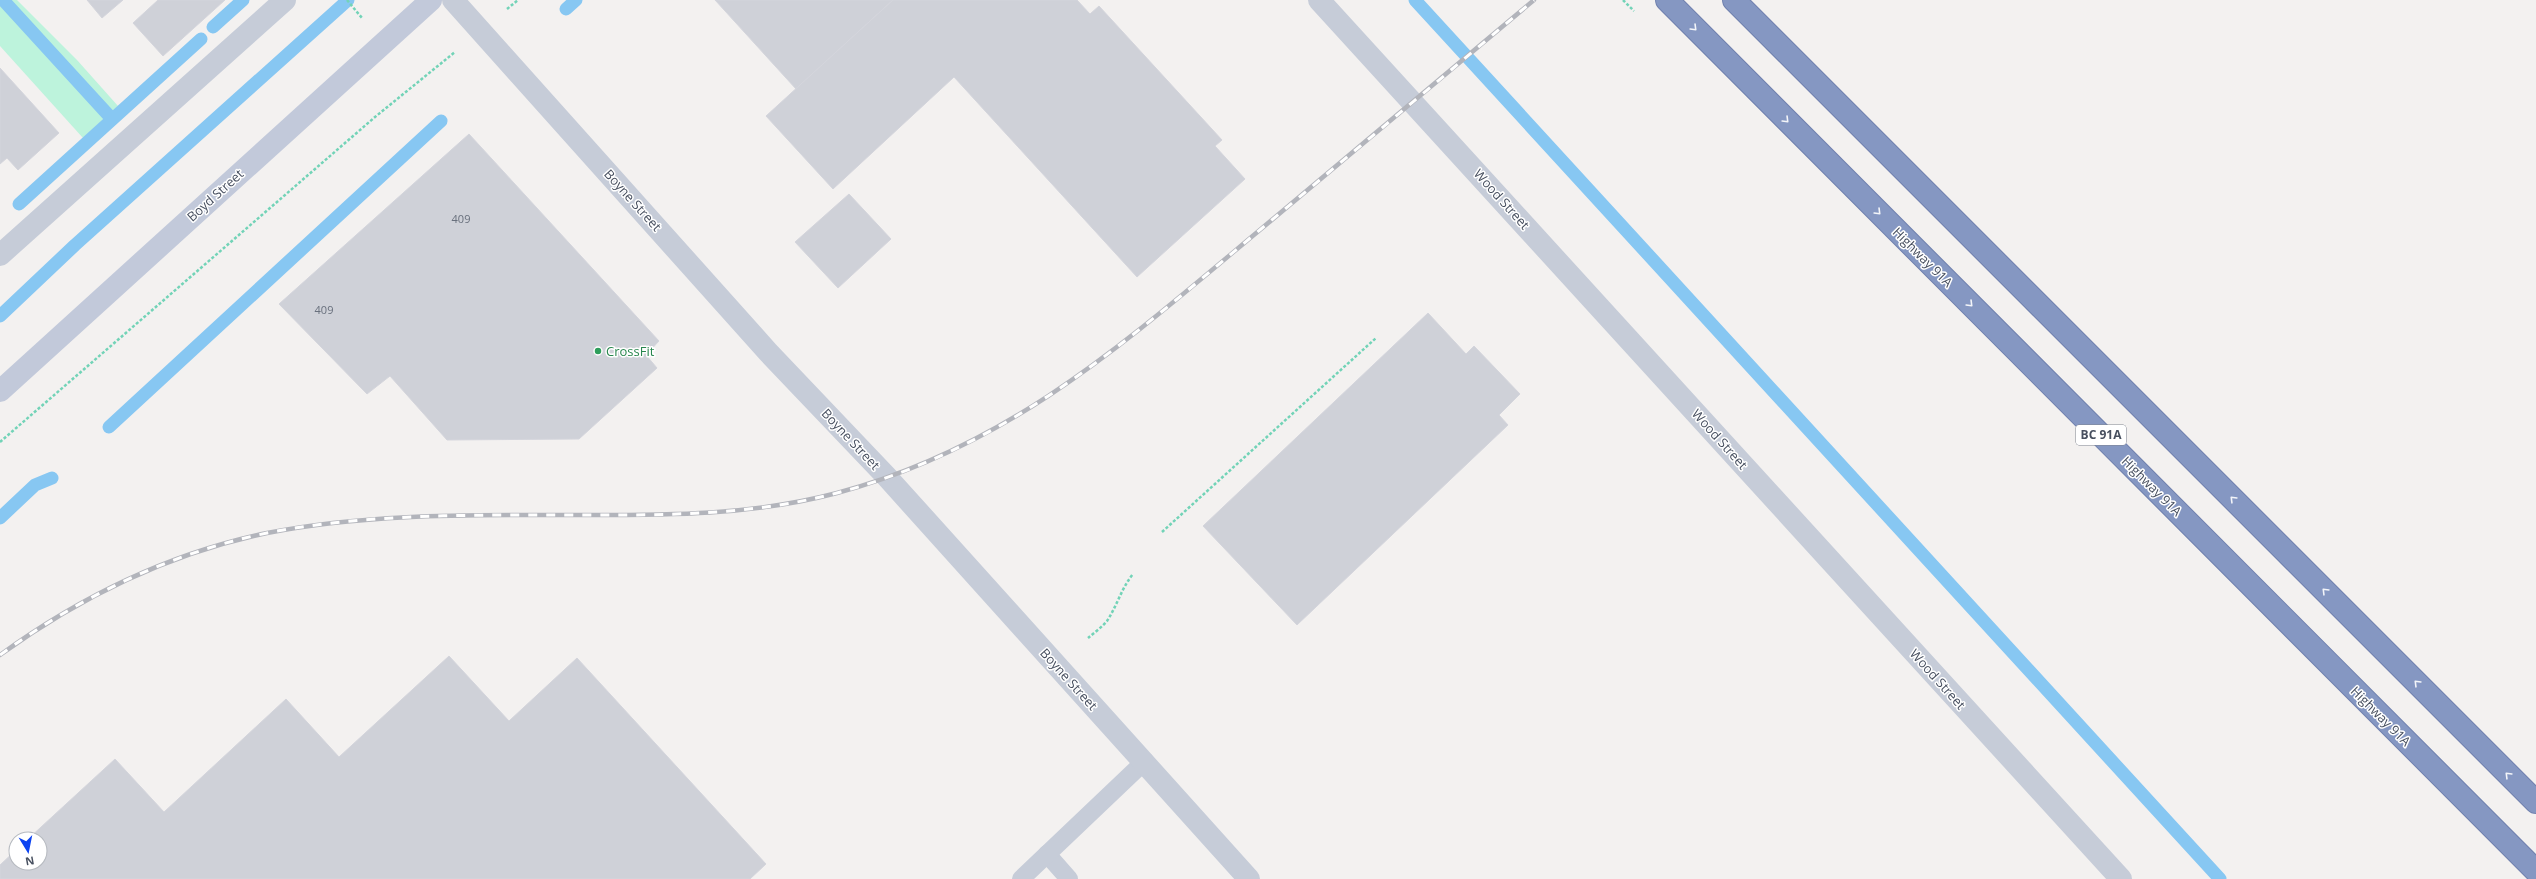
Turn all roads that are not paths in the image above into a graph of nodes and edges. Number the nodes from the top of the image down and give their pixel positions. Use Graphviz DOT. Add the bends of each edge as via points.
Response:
graph roads {
  1 [pos="285,0"];
  2 [pos="431,0"];
  3 [pos="453,0"];
  4 [pos="1318,0"];
  5 [pos="1667,0"];
  6 [pos="1734,0"];
  7 [pos="0,255"];
  8 [pos="0,391"];
  9 [pos="1145,761"];
  10 [pos="2536,802"];
  11 [pos="1047,854"];
  12 [pos="2536,871"];
  13 [pos="1021,879"];
  14 [pos="1069,879"];
  15 [pos="1249,879"];
  16 [pos="2121,879"];
  1 -- 7 [label="street"];
  2 -- 8 [label="main road, Boyd Street"];
  3 -- 9 [label="street, Boyne Street" via="763,346"];
  4 -- 16 [label="street, Wood Street"];
  5 -- 12 [label="highway, Highway 91A / BC 91A, one-way"];
  10 -- 6 [label="highway, one-way"];
  9 -- 11 [label="lane"];
  9 -- 15 [label="street, Boyne Street"];
  11 -- 13 [label="lane"];
  11 -- 14 [label="lane"];
}
